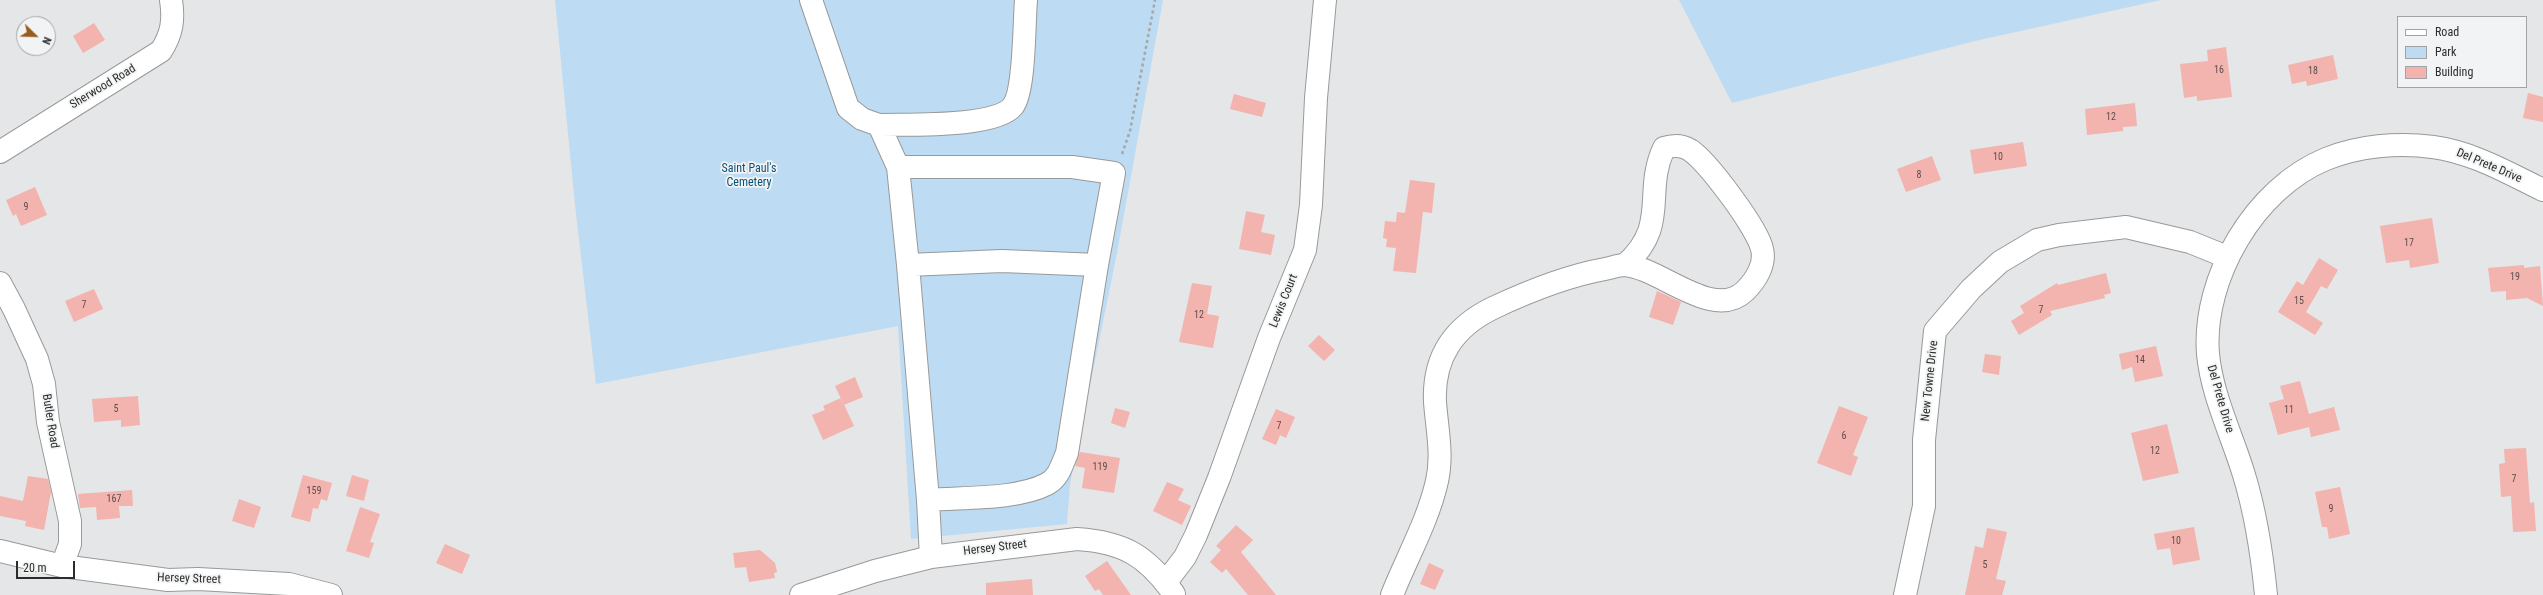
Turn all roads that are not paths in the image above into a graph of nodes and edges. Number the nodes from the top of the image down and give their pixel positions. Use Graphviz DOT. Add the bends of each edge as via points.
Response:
graph roads {
  1 [pos="171,0"];
  2 [pos="811,0"];
  3 [pos="1026,0"];
  4 [pos="1325,0"];
  5 [pos="879,125"];
  6 [pos="0,152"];
  7 [pos="898,167"];
  8 [pos="2543,190"];
  9 [pos="2227,258"];
  10 [pos="908,265"];
  11 [pos="1097,265"];
  12 [pos="1625,265"];
  13 [pos="0,283"];
  14 [pos="928,500"];
  15 [pos="0,551"];
  16 [pos="931,557"];
  17 [pos="62,566"];
  18 [pos="1170,589"];
  19 [pos="331,595"];
  20 [pos="801,595"];
  21 [pos="1392,595"];
  22 [pos="1905,595"];
  23 [pos="2266,595"];
  1 -- 6 [label="street, Sherwood Road" via="171,34 161,51"];
  2 -- 5 [label="street" via="848,108 862,119"];
  3 -- 5 [label="street" via="1020,85 1014,106 1003,114 977,122"];
  4 -- 18 [label="street, Lewis Court" via="1316,98 1311,205 1304,250 1268,338 1219,478"];
  5 -- 7 [label="street"];
  7 -- 10 [label="street"];
  7 -- 11 [label="street" via="1072,167 1114,173"];
  8 -- 9 [label="street, Del Prete Drive" via="2473,157 2445,149 2402,146 2343,154 2306,170 2273,197 2244,229"];
  9 -- 22 [label="street, New Towne Drive" via="2190,242 2126,227 2059,235 2037,240 2000,262 1971,289 1935,331 1925,432 1924,506"];
  9 -- 23 [label="street, Del Prete Drive" via="2217,283 2211,310 2208,354 2216,393 2244,475 2256,520"];
  10 -- 11 [label="street" via="1002,261"];
  10 -- 14 [label="street"];
  11 -- 14 [label="street" via="1066,453 1060,472 1048,483 1018,493"];
  12 -- 12 [label="street" via="1644,244 1651,228 1655,211 1656,175 1661,156 1664,148 1674,145 1690,150 1711,171 1743,213 1762,247 1763,259 1756,276 1746,290 1735,299 1725,301 1703,297 1677,287 1652,273"];
  12 -- 21 [label="street" via="1592,271 1547,285 1486,312 1459,329 1443,358 1436,385 1440,463 1432,500"];
  13 -- 17 [label="street, Butler Road" via="30,345 44,384 48,422 70,521 70,544"];
  14 -- 16 [label="street"];
  15 -- 17 [label="street, Hersey Street"];
  16 -- 18 [label="street, Hersey Street" via="1058,541 1100,540 1128,549 1152,567"];
  16 -- 20 [label="street, Hersey Street" via="875,571"];
  17 -- 19 [label="street, Hersey Street" via="168,580 289,584"];
}
